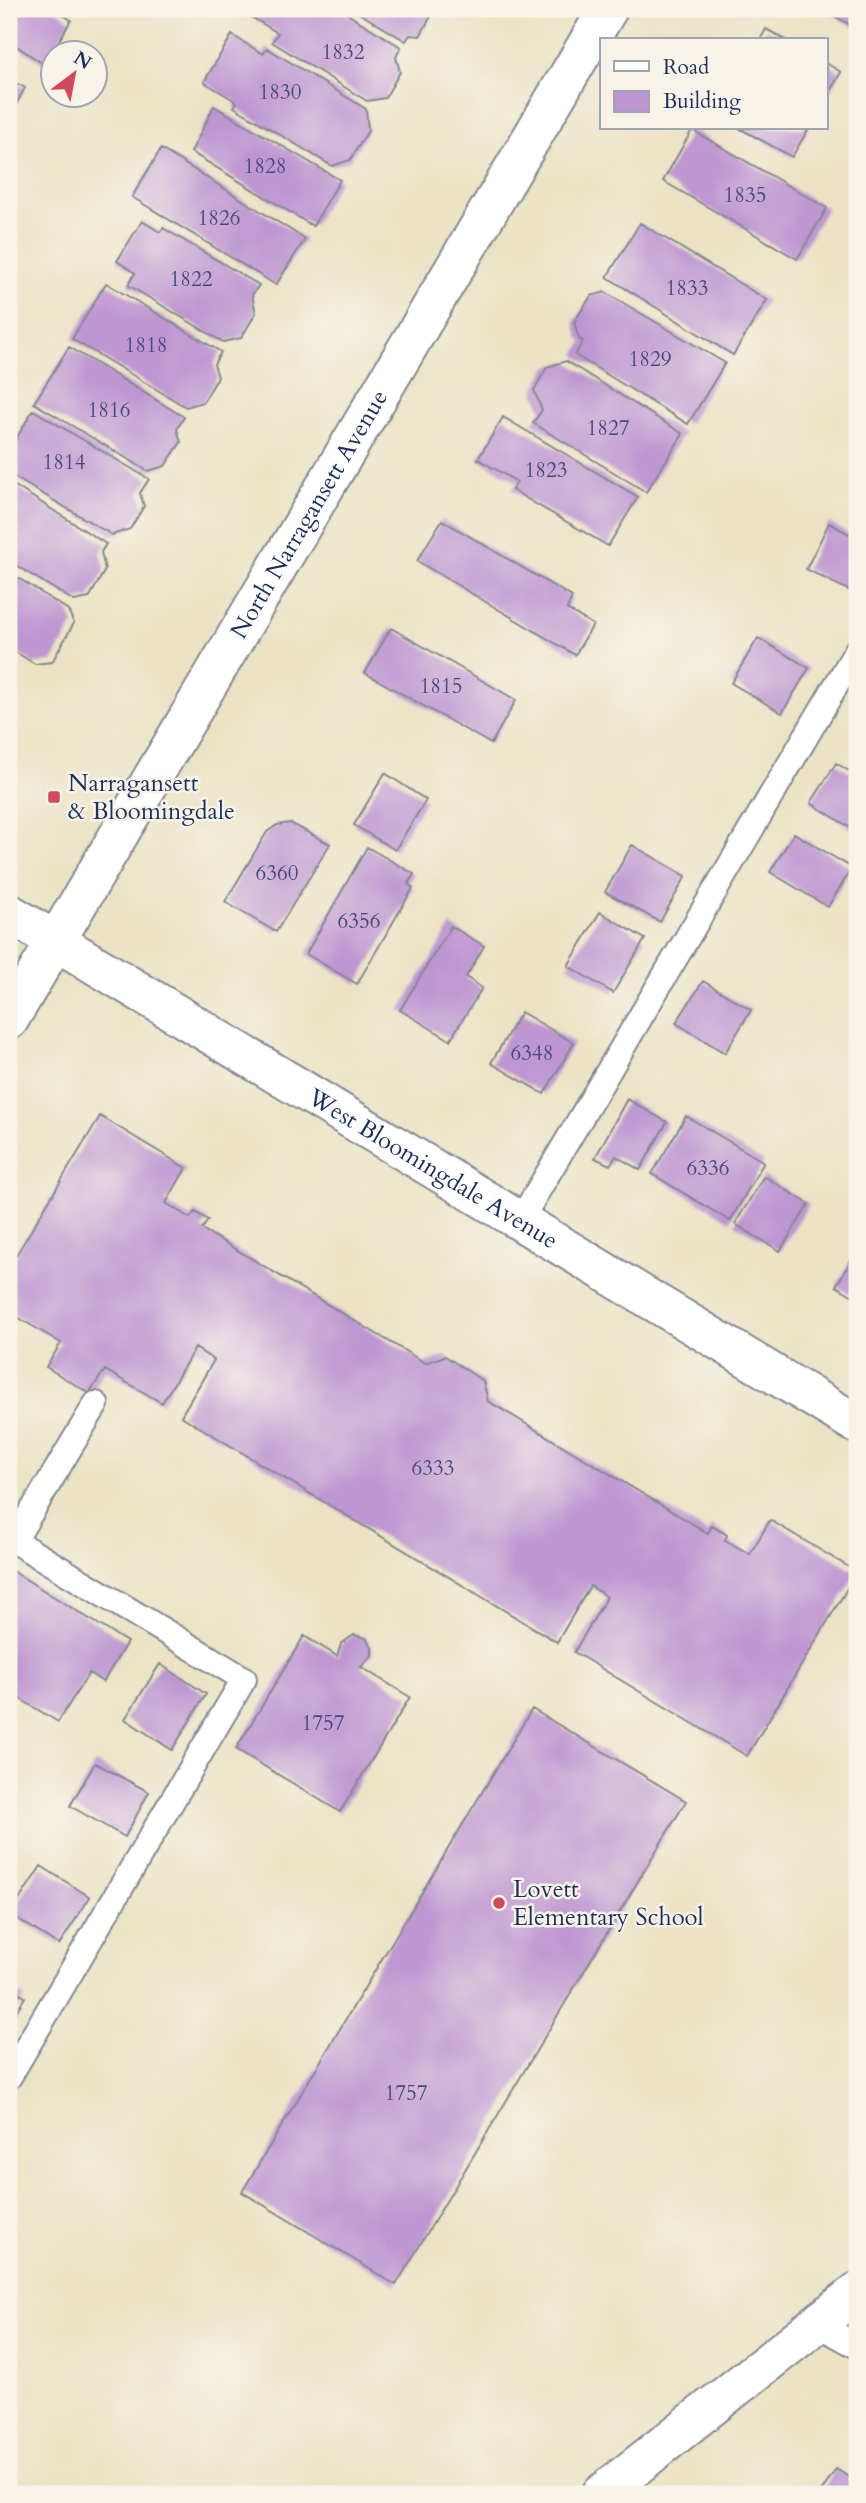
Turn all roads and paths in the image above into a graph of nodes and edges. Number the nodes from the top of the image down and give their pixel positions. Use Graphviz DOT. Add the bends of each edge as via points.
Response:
graph roads {
  1 [pos="608,9"];
  2 [pos="857,650"];
  3 [pos="9,913"];
  4 [pos="55,941"];
  5 [pos="9,1020"];
  6 [pos="520,1221"];
  7 [pos="96,1404"];
  8 [pos="857,1424"];
  9 [pos="11,1540"];
  10 [pos="9,2077"];
  11 [pos="857,2292"];
  12 [pos="817,2324"];
  13 [pos="857,2346"];
  14 [pos="601,2494"];
  1 -- 4 [label="street, North Narragansett Avenue"];
  2 -- 6 [label="lane"];
  3 -- 4 [label="street, West Bloomingdale Avenue"];
  4 -- 5 [label="street, North Narragansett Avenue"];
  4 -- 6 [label="street, West Bloomingdale Avenue"];
  6 -- 8 [label="street, West Bloomingdale Avenue"];
  7 -- 9 [label="lane"];
  9 -- 10 [label="lane" via="244,1679"];
  11 -- 12 [label="street"];
  12 -- 13 [label="lane"];
  12 -- 14 [label="street"];
}
